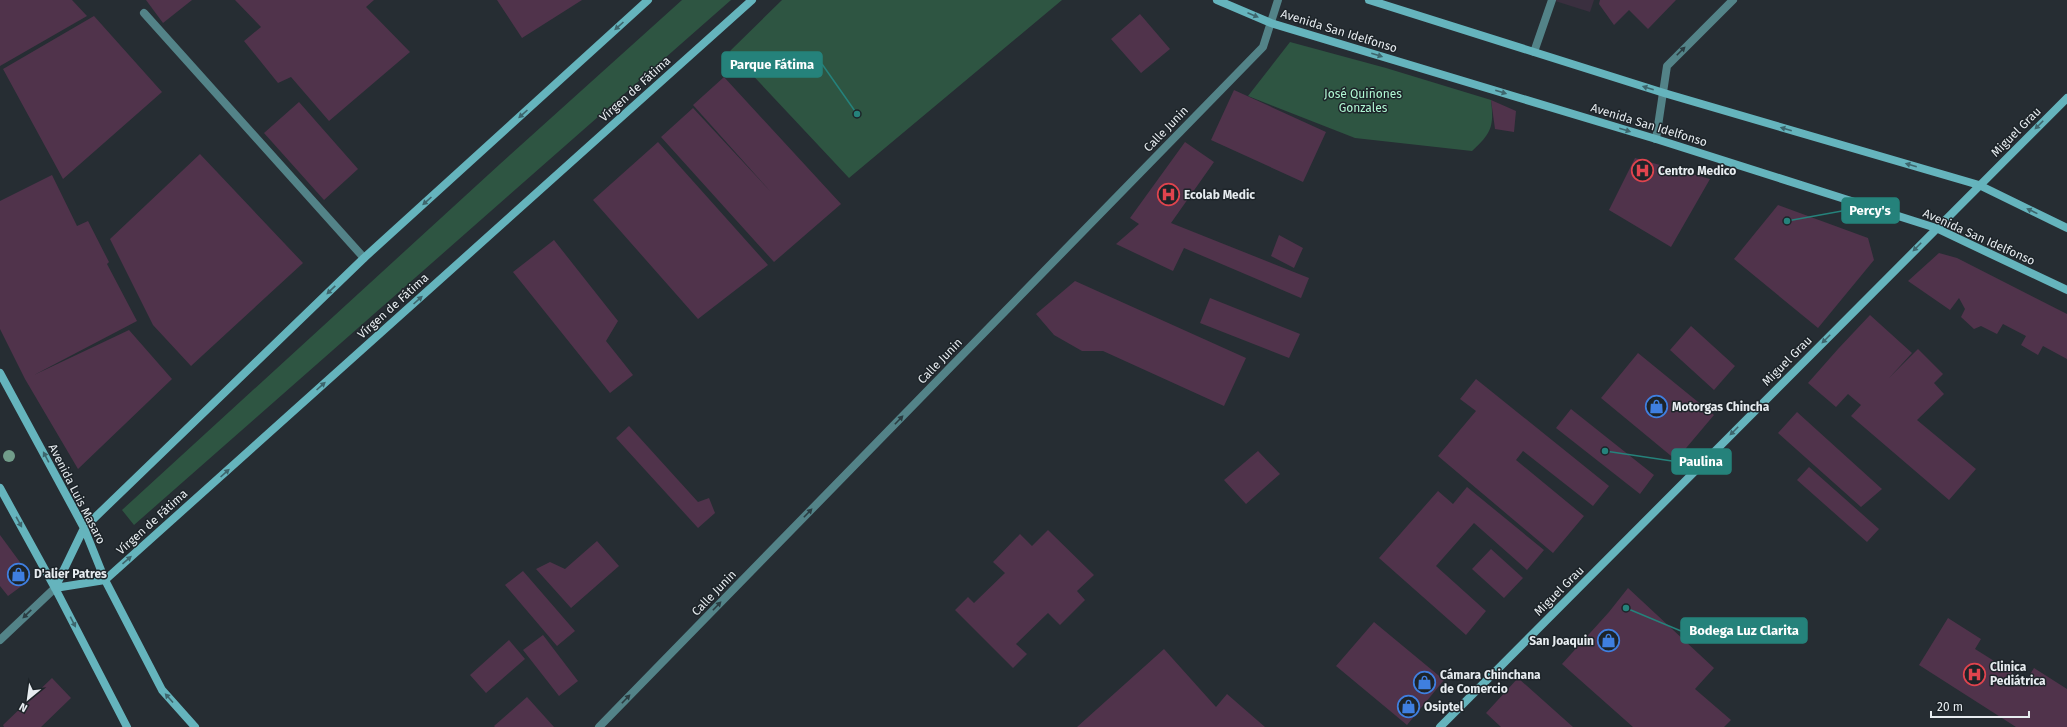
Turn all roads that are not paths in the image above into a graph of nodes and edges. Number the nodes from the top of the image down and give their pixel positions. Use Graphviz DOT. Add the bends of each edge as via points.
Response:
graph roads {
  1 [pos="648,0"];
  2 [pos="752,0"];
  3 [pos="1217,0"];
  4 [pos="1278,0"];
  5 [pos="1369,0"];
  6 [pos="1552,0"];
  7 [pos="1733,0"];
  8 [pos="144,13"];
  9 [pos="1271,23"];
  10 [pos="1534,52"];
  11 [pos="1664,93"];
  12 [pos="2067,98"];
  13 [pos="1656,139"];
  14 [pos="1979,185"];
  15 [pos="1936,228"];
  16 [pos="2067,228"];
  17 [pos="364,258"];
  18 [pos="2067,290"];
  19 [pos="0,372"];
  20 [pos="0,488"];
  21 [pos="84,528"];
  22 [pos="104,580"];
  23 [pos="55,588"];
  24 [pos="0,640"];
  25 [pos="127,727"];
  26 [pos="195,727"];
  27 [pos="599,727"];
  28 [pos="1440,727"];
  1 -- 17 [label="street, one-way"];
  22 -- 2 [label="street, Vírgen de Fátima, one-way"];
  3 -- 9 [label="street, Avenida San Idelfonso, one-way"];
  4 -- 9 [label="street, Calle Junin"];
  5 -- 10 [label="street"];
  6 -- 10 [label="street"];
  11 -- 7 [label="street, one-way" via="1667,66"];
  8 -- 17 [label="street"];
  9 -- 13 [label="street, Avenida San Idelfonso, one-way"];
  27 -- 9 [label="street, Calle Junin, one-way" via="1263,47"];
  11 -- 10 [label="street, one-way"];
  11 -- 13 [label="street"];
  14 -- 11 [label="street, one-way"];
  12 -- 14 [label="street, Miguel Grau, one-way"];
  13 -- 15 [label="street, Avenida San Idelfonso"];
  14 -- 15 [label="street, Miguel Grau"];
  16 -- 14 [label="street, one-way"];
  15 -- 18 [label="street, Avenida San Idelfonso"];
  15 -- 28 [label="street, Miguel Grau, one-way"];
  17 -- 21 [label="street, one-way"];
  21 -- 19 [label="street, Avenida Luis Masaro, one-way"];
  20 -- 23 [label="street, one-way"];
  21 -- 22 [label="street, Avenida Luis Masaro"];
  21 -- 23 [label="street"];
  22 -- 23 [label="street"];
  26 -- 22 [label="street, Avenida Luis Masaro, one-way" via="162,690"];
  23 -- 24 [label="street, one-way"];
  23 -- 25 [label="street, one-way"];
}
